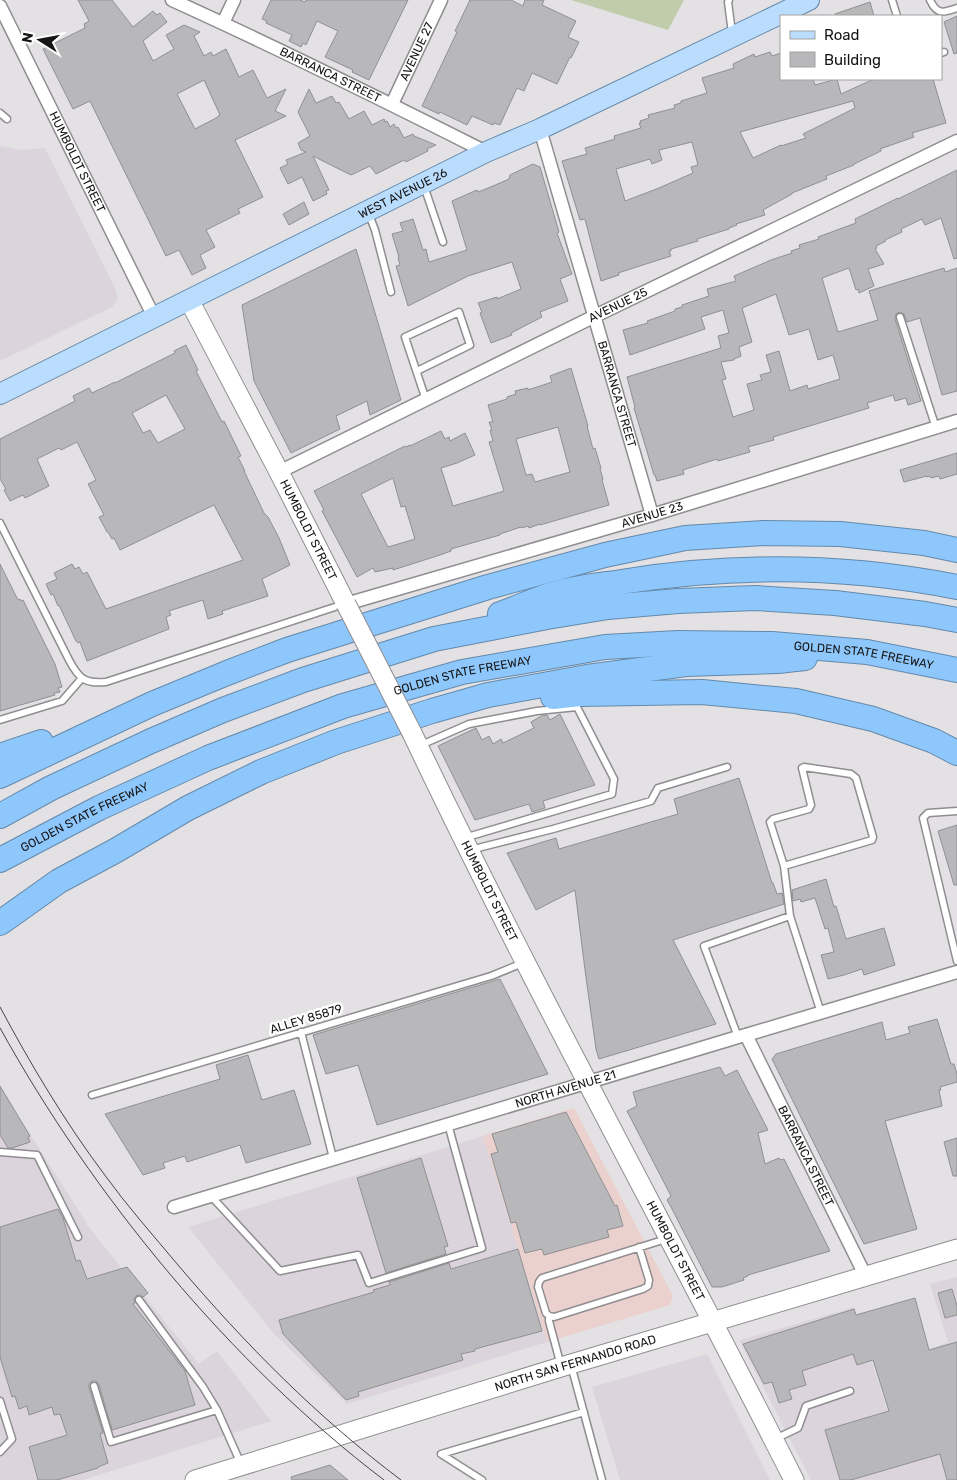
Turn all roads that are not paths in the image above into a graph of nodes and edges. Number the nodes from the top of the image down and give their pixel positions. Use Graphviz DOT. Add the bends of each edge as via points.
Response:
graph roads {
  1 [pos="172,0"];
  2 [pos="234,0"];
  3 [pos="441,0"];
  4 [pos="730,0"];
  5 [pos="809,0"];
  6 [pos="892,0"];
  7 [pos="930,0"];
  8 [pos="0,6"];
  9 [pos="957,8"];
  10 [pos="897,15"];
  11 [pos="223,23"];
  12 [pos="732,37"];
  13 [pos="392,104"];
  14 [pos="0,113"];
  15 [pos="7,119"];
  16 [pos="540,129"];
  17 [pos="957,141"];
  18 [pos="486,152"];
  19 [pos="423,183"];
  20 [pos="368,211"];
  21 [pos="443,242"];
  22 [pos="391,292"];
  23 [pos="189,300"];
  24 [pos="595,316"];
  25 [pos="154,317"];
  26 [pos="900,317"];
  27 [pos="416,371"];
  28 [pos="0,394"];
  29 [pos="426,400"];
  30 [pos="957,421"];
  31 [pos="936,428"];
  32 [pos="279,472"];
  33 [pos="652,515"];
  34 [pos="0,523"];
  35 [pos="957,550"];
  36 [pos="951,585"];
  37 [pos="346,604"];
  38 [pos="957,620"];
  39 [pos="434,639"];
  40 [pos="867,652"];
  41 [pos="957,670"];
  42 [pos="82,678"];
  43 [pos="152,704"];
  44 [pos="432,711"];
  45 [pos="0,720"];
  46 [pos="415,740"];
  47 [pos="957,753"];
  48 [pos="0,756"];
  49 [pos="727,767"];
  50 [pos="0,776"];
  51 [pos="957,811"];
  52 [pos="0,816"];
  53 [pos="466,844"];
  54 [pos="115,851"];
  55 [pos="0,860"];
  56 [pos="784,866"];
  57 [pos="790,916"];
  58 [pos="0,923"];
  59 [pos="0,942"];
  60 [pos="957,960"];
  61 [pos="526,961"];
  62 [pos="957,972"];
  63 [pos="821,1013"];
  64 [pos="301,1032"];
  65 [pos="742,1036"];
  66 [pos="587,1082"];
  67 [pos="92,1095"];
  68 [pos="448,1124"];
  69 [pos="0,1152"];
  70 [pos="333,1158"];
  71 [pos="211,1196"];
  72 [pos="174,1207"];
  73 [pos="78,1237"];
  74 [pos="670,1238"];
  75 [pos="639,1247"];
  76 [pos="957,1249"];
  77 [pos="866,1277"];
  78 [pos="139,1300"];
  79 [pos="549,1316"];
  80 [pos="711,1322"];
  81 [pos="566,1365"];
  82 [pos="94,1386"];
  83 [pos="850,1392"];
  84 [pos="0,1401"];
  85 [pos="217,1410"];
  86 [pos="584,1412"];
  87 [pos="774,1439"];
  88 [pos="0,1452"];
  89 [pos="242,1466"];
  90 [pos="195,1480"];
  91 [pos="482,1480"];
  92 [pos="602,1480"];
  93 [pos="794,1480"];
  1 -- 11 [label="street, BARRANCA STREET"];
  2 -- 11 [label="street"];
  3 -- 13 [label="street, AVENUE 27"];
  4 -- 12 [label="lane"];
  5 -- 12 [label="main road, WEST AVENUE 26"];
  6 -- 10 [label="lane"];
  7 -- 9 [label="lane" via="938,11"];
  8 -- 25 [label="street, HUMBOLDT STREET"];
  11 -- 13 [label="street, BARRANCA STREET"];
  12 -- 16 [label="main road, WEST AVENUE 26"];
  13 -- 18 [label="street, BARRANCA STREET"];
  14 -- 15 [label="lane"];
  16 -- 18 [label="main road, WEST AVENUE 26"];
  16 -- 24 [label="street, BARRANCA STREET"];
  17 -- 24 [label="street, AVENUE 25"];
  18 -- 19 [label="main road, WEST AVENUE 26"];
  19 -- 20 [label="main road, WEST AVENUE 26"];
  19 -- 21 [label="lane"];
  20 -- 22 [label="lane"];
  20 -- 23 [label="main road, WEST AVENUE 26"];
  23 -- 25 [label="main road, WEST AVENUE 26"];
  23 -- 32 [label="street, HUMBOLDT STREET"];
  24 -- 29 [label="street, AVENUE 25"];
  24 -- 33 [label="street, BARRANCA STREET"];
  25 -- 28 [label="main road, WEST AVENUE 26"];
  26 -- 31 [label="lane"];
  27 -- 27 [label="lane" via="405,337 459,312 470,345"];
  27 -- 29 [label="lane"];
  29 -- 32 [label="street, AVENUE 25"];
  30 -- 31 [label="street, AVENUE 23"];
  31 -- 33 [label="street, AVENUE 23"];
  32 -- 37 [label="street, HUMBOLDT STREET"];
  33 -- 37 [label="street, AVENUE 23"];
  34 -- 42 [label="lane" via="69,660"];
  35 -- 43 [label="highway" via="840,534 764,533 685,538 606,555 488,587 287,650"];
  36 -- 39 [label="highway" via="878,574 799,569 743,569 648,578 561,592"];
  37 -- 42 [label="lane" via="106,682 96,683"];
  37 -- 46 [label="street, HUMBOLDT STREET, bridge"];
  38 -- 39 [label="highway" via="835,603 755,598 697,600 608,607"];
  39 -- 52 [label="highway" via="303,680 223,710 51,788"];
  40 -- 41 [label="highway, GOLDEN STATE FREEWAY"];
  40 -- 44 [label="highway" via="778,661 686,664 596,676 488,695"];
  40 -- 55 [label="highway, GOLDEN STATE FREEWAY" via="772,644 678,643 605,647 462,672 344,706 208,758 99,808"];
  42 -- 45 [label="lane" via="62,701"];
  43 -- 48 [label="highway"];
  43 -- 50 [label="highway"];
  44 -- 47 [label="highway" via="580,694 702,692 796,701 874,719"];
  44 -- 54 [label="highway" via="336,742 261,772 188,808"];
  46 -- 53 [label="street, HUMBOLDT STREET"];
  46 -- 53 [label="lane" via="470,724 577,707 614,779 612,794"];
  49 -- 53 [label="lane" via="658,788 651,801 552,829"];
  51 -- 60 [label="lane" via="928,813 923,818"];
  53 -- 61 [label="street, HUMBOLDT STREET"];
  54 -- 58 [label="highway" via="59,881"];
  54 -- 59 [label="highway"];
  56 -- 56 [label="lane" via="872,840 854,776 802,768 809,808 770,822"];
  56 -- 57 [label="lane"];
  57 -- 63 [label="lane"];
  57 -- 65 [label="lane" via="704,946"];
  61 -- 64 [label="lane, ALLEY 85879" via="491,976"];
  61 -- 66 [label="street, HUMBOLDT STREET"];
  62 -- 63 [label="street, NORTH AVENUE 21"];
  63 -- 65 [label="street, NORTH AVENUE 21"];
  64 -- 67 [label="lane, ALLEY 85879"];
  64 -- 70 [label="lane"];
  65 -- 66 [label="street, NORTH AVENUE 21"];
  65 -- 77 [label="street, BARRANCA STREET"];
  66 -- 68 [label="street, NORTH AVENUE 21"];
  66 -- 74 [label="street, HUMBOLDT STREET"];
  68 -- 70 [label="street, NORTH AVENUE 21"];
  68 -- 71 [label="lane" via="482,1248 368,1283 358,1255 280,1272"];
  69 -- 73 [label="lane" via="37,1155"];
  70 -- 71 [label="street, NORTH AVENUE 21"];
  71 -- 72 [label="street, NORTH AVENUE 21"];
  74 -- 75 [label="lane"];
  74 -- 80 [label="street, HUMBOLDT STREET"];
  75 -- 79 [label="lane" via="542,1278 538,1287"];
  75 -- 79 [label="lane" via="648,1286"];
  76 -- 77 [label="street, NORTH SAN FERNANDO ROAD"];
  77 -- 80 [label="street, NORTH SAN FERNANDO ROAD"];
  78 -- 85 [label="lane"];
  79 -- 81 [label="lane"];
  80 -- 81 [label="street, NORTH SAN FERNANDO ROAD"];
  80 -- 87 [label="street, HUMBOLDT STREET"];
  81 -- 86 [label="lane"];
  81 -- 89 [label="street, NORTH SAN FERNANDO ROAD"];
  82 -- 85 [label="lane" via="110,1442"];
  83 -- 87 [label="lane" via="806,1406 798,1428"];
  84 -- 88 [label="lane" via="12,1440"];
  85 -- 89 [label="lane"];
  86 -- 91 [label="lane" via="441,1454"];
  86 -- 92 [label="lane"];
  87 -- 93 [label="street, HUMBOLDT STREET"];
  89 -- 90 [label="street, NORTH SAN FERNANDO ROAD"];
}
